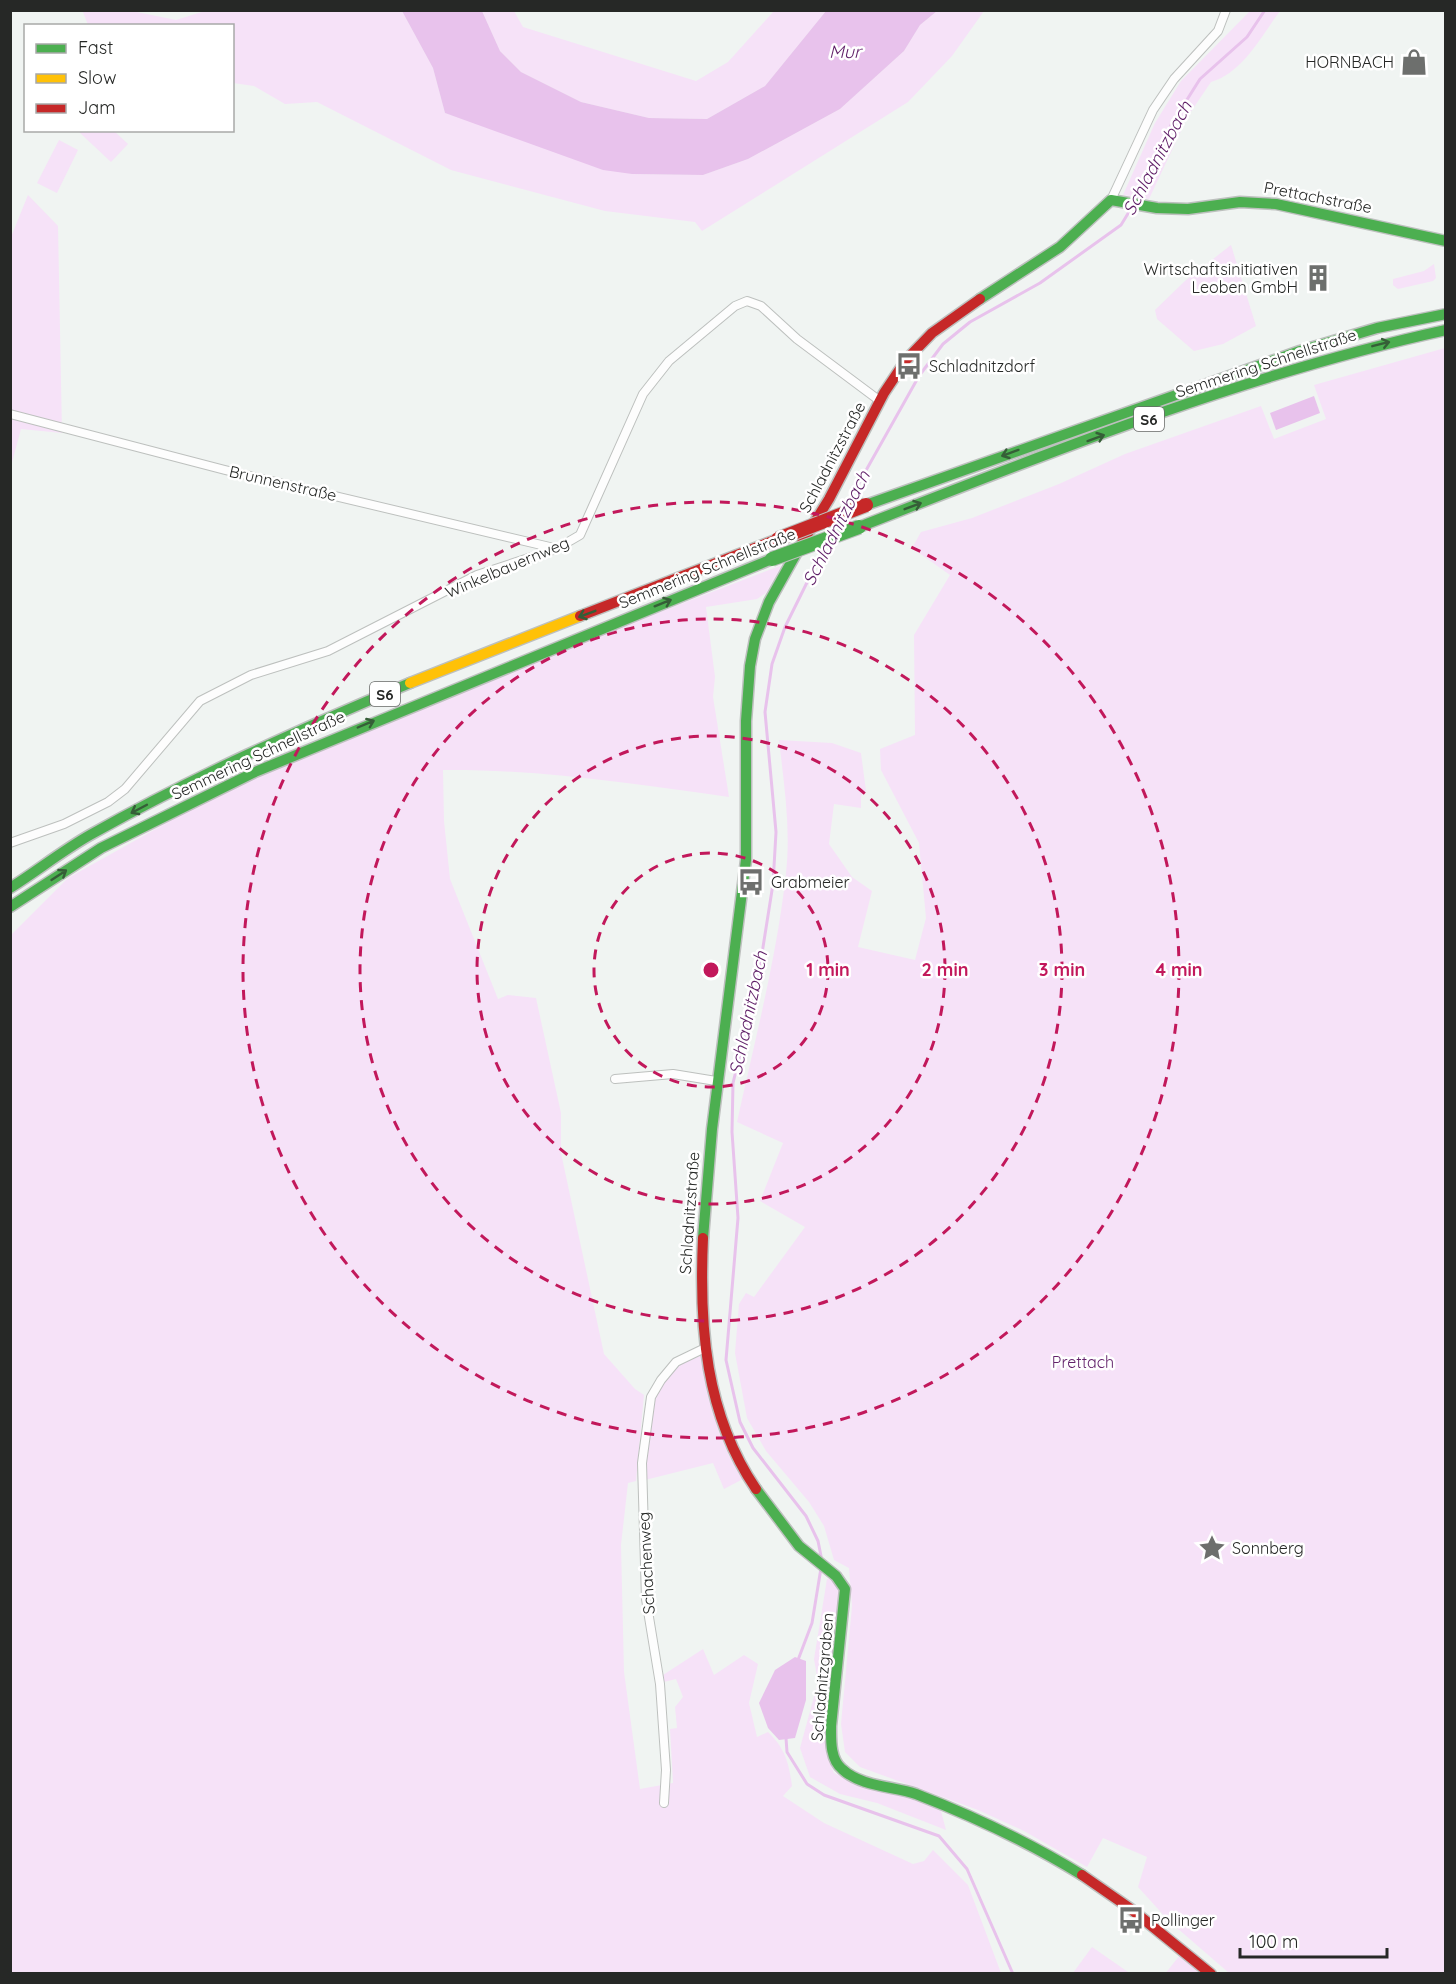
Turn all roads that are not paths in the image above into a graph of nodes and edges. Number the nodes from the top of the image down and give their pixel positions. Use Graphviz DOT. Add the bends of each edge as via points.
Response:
graph roads {
  1 [pos="1226,10"];
  2 [pos="1116,201"];
  3 [pos="1446,241"];
  4 [pos="1446,314"];
  5 [pos="1446,330"];
  6 [pos="880,401"];
  7 [pos="10,414"];
  8 [pos="556,549"];
  9 [pos="10,843"];
  10 [pos="10,888"];
  11 [pos="10,908"];
  12 [pos="615,1079"];
  13 [pos="716,1081"];
  14 [pos="705,1348"];
  15 [pos="664,1803"];
  16 [pos="1211,1974"];
  1 -- 2 [label="street, Schladnitzstraße" via="1218,32 1174,80 1153,110"];
  2 -- 3 [label="main road, Prettachstraße" via="1188,209 1240,202 1276,204"];
  2 -- 6 [label="main road, Schladnitzstraße" via="1054,252 929,335 902,365"];
  4 -- 10 [label="main road, Semmering Schnellstraße / S6, one-way, bridge" via="1377,328 1300,351 866,505 405,686 194,780 88,836"];
  11 -- 5 [label="main road, Semmering Schnellstraße / S6, one-way, bridge" via="102,848 255,772 772,559 1304,366"];
  6 -- 8 [label="street, Winkelbauernweg" via="797,339 761,306 747,301 735,306 669,361 643,394 580,535"];
  6 -- 13 [label="main road, Schladnitzstraße" via="831,497 778,585 756,637 746,707 747,856"];
  7 -- 8 [label="street, Brunnenstraße"];
  8 -- 9 [label="street, Winkelbauernweg" via="477,575 328,651 251,675 200,700 125,789 108,802 64,825"];
  12 -- 13 [label="street" via="673,1074"];
  13 -- 14 [label="main road, Schladnitzstraße" via="701,1239"];
  14 -- 15 [label="street, Schachenweg" via="676,1362 651,1397 642,1464 646,1599 660,1684 666,1770"];
  14 -- 16 [label="main road, Schladnitzgraben" via="721,1423 736,1459 797,1544 834,1574 844,1589 831,1745 838,1767 852,1777 910,1792 1029,1844 1119,1900"];
}
